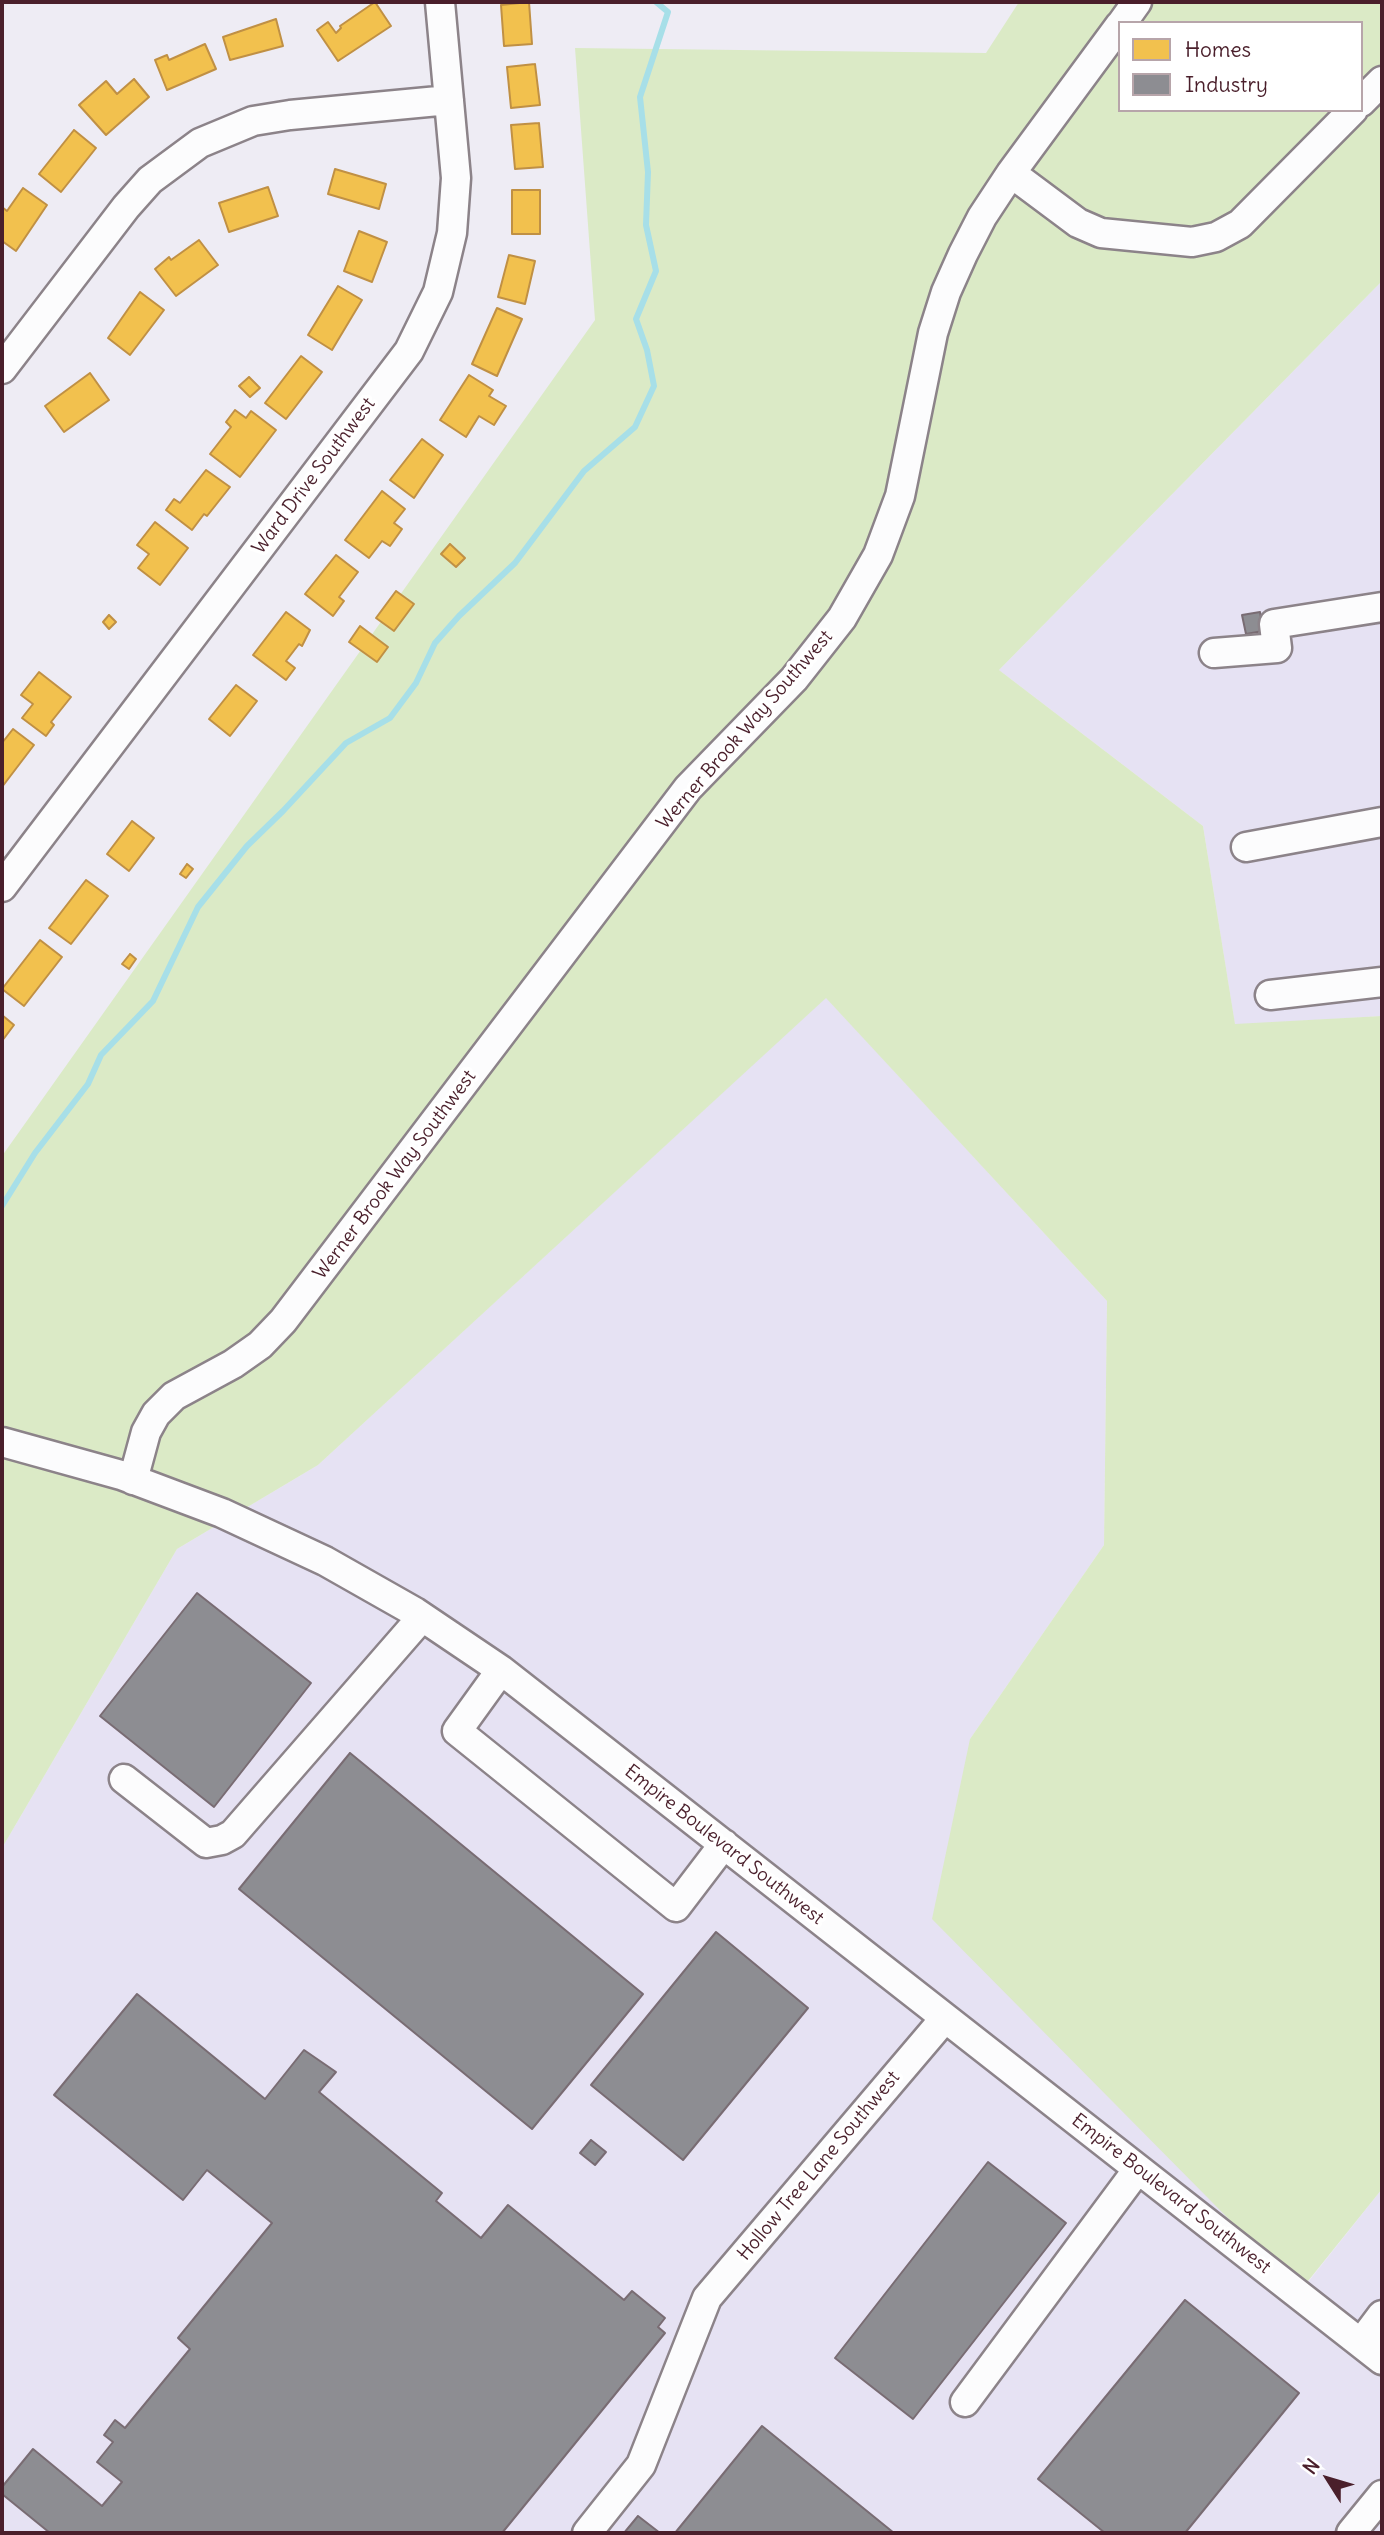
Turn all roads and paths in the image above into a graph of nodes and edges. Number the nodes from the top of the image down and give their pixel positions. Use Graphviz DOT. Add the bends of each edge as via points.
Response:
graph roads {
  1 [pos="440,2"];
  2 [pos="1137,2"];
  3 [pos="1123,21"];
  4 [pos="1118,28"];
  5 [pos="1382,81"];
  6 [pos="449,100"];
  7 [pos="1363,100"];
  8 [pos="1351,112"];
  9 [pos="1010,173"];
  10 [pos="2,369"];
  11 [pos="1382,607"];
  12 [pos="1214,653"];
  13 [pos="1382,822"];
  14 [pos="1246,847"];
  15 [pos="2,887"];
  16 [pos="1382,982"];
  17 [pos="1270,995"];
  18 [pos="2,1442"];
  19 [pos="133,1480"];
  20 [pos="422,1617"];
  21 [pos="500,1670"];
  22 [pos="124,1779"];
  23 [pos="724,1844"];
  24 [pos="945,2018"];
  25 [pos="1138,2169"];
  26 [pos="1382,2315"];
  27 [pos="1372,2351"];
  28 [pos="965,2402"];
  29 [pos="1382,2495"];
  30 [pos="587,2533"];
  31 [pos="1351,2533"];
  1 -- 6 [label="street, Ward Drive Southwest"];
  2 -- 3 [label="street, Werner Brook Way Southwest"];
  4 -- 9 [label="street, Werner Brook Way Southwest"];
  5 -- 7 [label="street"];
  6 -- 10 [label="street" via="253,121 200,143 150,180 125,207"];
  6 -- 15 [label="street, Ward Drive Southwest" via="456,178 452,233 438,292 409,351"];
  8 -- 9 [label="street" via="1240,224 1216,237 1192,242 1101,233 1078,223"];
  9 -- 19 [label="street, Werner Brook Way Southwest" via="982,217 946,292 933,333 900,496 878,555 842,618 794,679 688,788 283,1321 260,1345 174,1396 156,1414 146,1432"];
  11 -- 12 [label="street" via="1274,624 1277,648"];
  13 -- 14 [label="street"];
  16 -- 17 [label="street"];
  18 -- 19 [label="street, Empire Boulevard Southwest"];
  19 -- 20 [label="street, Empire Boulevard Southwest" via="222,1513 325,1561"];
  20 -- 21 [label="street, Empire Boulevard Southwest"];
  20 -- 22 [label="street" via="233,1834 222,1840 206,1843"];
  21 -- 23 [label="street, Empire Boulevard Southwest"];
  21 -- 23 [label="street" via="457,1731 676,1907"];
  23 -- 24 [label="street, Empire Boulevard Southwest"];
  24 -- 25 [label="street, Empire Boulevard Southwest"];
  24 -- 30 [label="street, Hollow Tree Lane Southwest" via="707,2298 641,2465"];
  25 -- 27 [label="street, Empire Boulevard Southwest"];
  25 -- 28 [label="street"];
  26 -- 27 [label="street"];
  29 -- 31 [label="street"];
}
